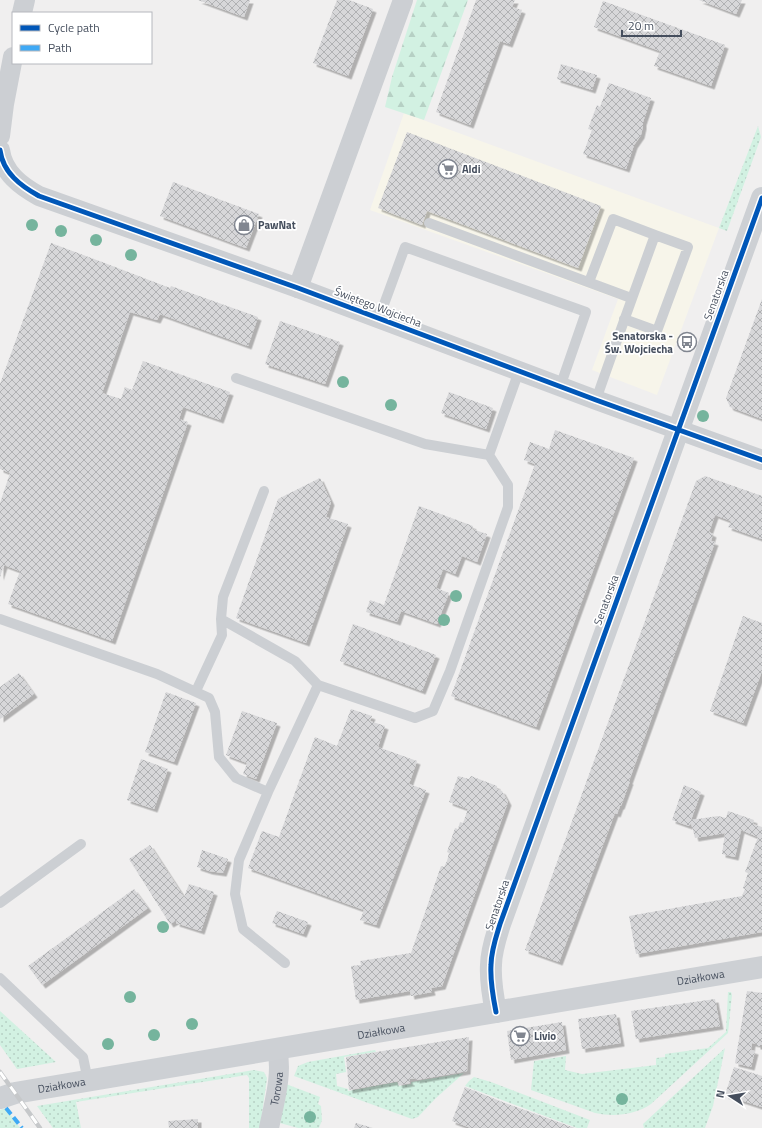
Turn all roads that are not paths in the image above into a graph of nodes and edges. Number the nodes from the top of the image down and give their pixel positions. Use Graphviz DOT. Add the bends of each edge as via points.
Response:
graph roads {
  1 [pos="25,0"];
  2 [pos="403,0"];
  3 [pos="22,12"];
  4 [pos="12,62"];
  5 [pos="0,136"];
  6 [pos="0,153"];
  7 [pos="762,198"];
  8 [pos="429,223"];
  9 [pos="655,235"];
  10 [pos="589,282"];
  11 [pos="298,288"];
  12 [pos="631,298"];
  13 [pos="379,318"];
  14 [pos="624,319"];
  15 [pos="519,371"];
  16 [pos="236,378"];
  17 [pos="560,387"];
  18 [pos="596,400"];
  19 [pos="678,430"];
  20 [pos="489,455"];
  21 [pos="762,460"];
  22 [pos="264,491"];
  23 [pos="0,619"];
  24 [pos="221,619"];
  25 [pos="318,685"];
  26 [pos="196,691"];
  27 [pos="268,792"];
  28 [pos="81,844"];
  29 [pos="0,903"];
  30 [pos="285,963"];
  31 [pos="762,967"];
  32 [pos="0,978"];
  33 [pos="496,1012"];
  34 [pos="277,1049"];
  35 [pos="88,1081"];
  36 [pos="0,1098"];
  37 [pos="269,1128"];
  1 -- 3 [label="street"];
  2 -- 11 [label="street"];
  4 -- 5 [label="street"];
  6 -- 11 [label="street, Świętego Wojciecha" via="6,168 16,180 40,196"];
  7 -- 19 [label="street, Senatorska"];
  8 -- 10 [label="lane"];
  9 -- 10 [label="lane" via="613,219"];
  9 -- 12 [label="lane"];
  9 -- 14 [label="lane" via="688,247 683,261 657,331"];
  10 -- 12 [label="lane"];
  11 -- 13 [label="street, Świętego Wojciecha"];
  12 -- 14 [label="lane"];
  13 -- 15 [label="street, Świętego Wojciecha"];
  13 -- 17 [label="lane" via="405,247 586,312"];
  14 -- 18 [label="lane"];
  15 -- 17 [label="street, Świętego Wojciecha"];
  15 -- 20 [label="lane"];
  16 -- 20 [label="lane" via="425,444"];
  17 -- 18 [label="street, Świętego Wojciecha"];
  18 -- 19 [label="street, Świętego Wojciecha"];
  19 -- 21 [label="street, Świętego Wojciecha"];
  19 -- 33 [label="street, Senatorska" via="496,936 490,964"];
  20 -- 25 [label="lane" via="508,485 508,506 450,671 432,711 415,718"];
  22 -- 24 [label="lane" via="223,597"];
  23 -- 26 [label="lane" via="157,674"];
  24 -- 25 [label="lane" via="295,661"];
  24 -- 26 [label="lane" via="222,635"];
  25 -- 27 [label="lane"];
  26 -- 27 [label="lane" via="209,698 215,712 218,756 236,778"];
  27 -- 30 [label="lane" via="239,860 235,894 243,928"];
  28 -- 29 [label="lane"];
  31 -- 33 [label="street, Działkowa"];
  32 -- 35 [label="lane" via="82,1057"];
  33 -- 34 [label="street, Działkowa"];
  34 -- 35 [label="street, Działkowa"];
  34 -- 37 [label="street, Torowa" via="278,1072"];
  35 -- 36 [label="street, Działkowa" via="15,1093"];
}
